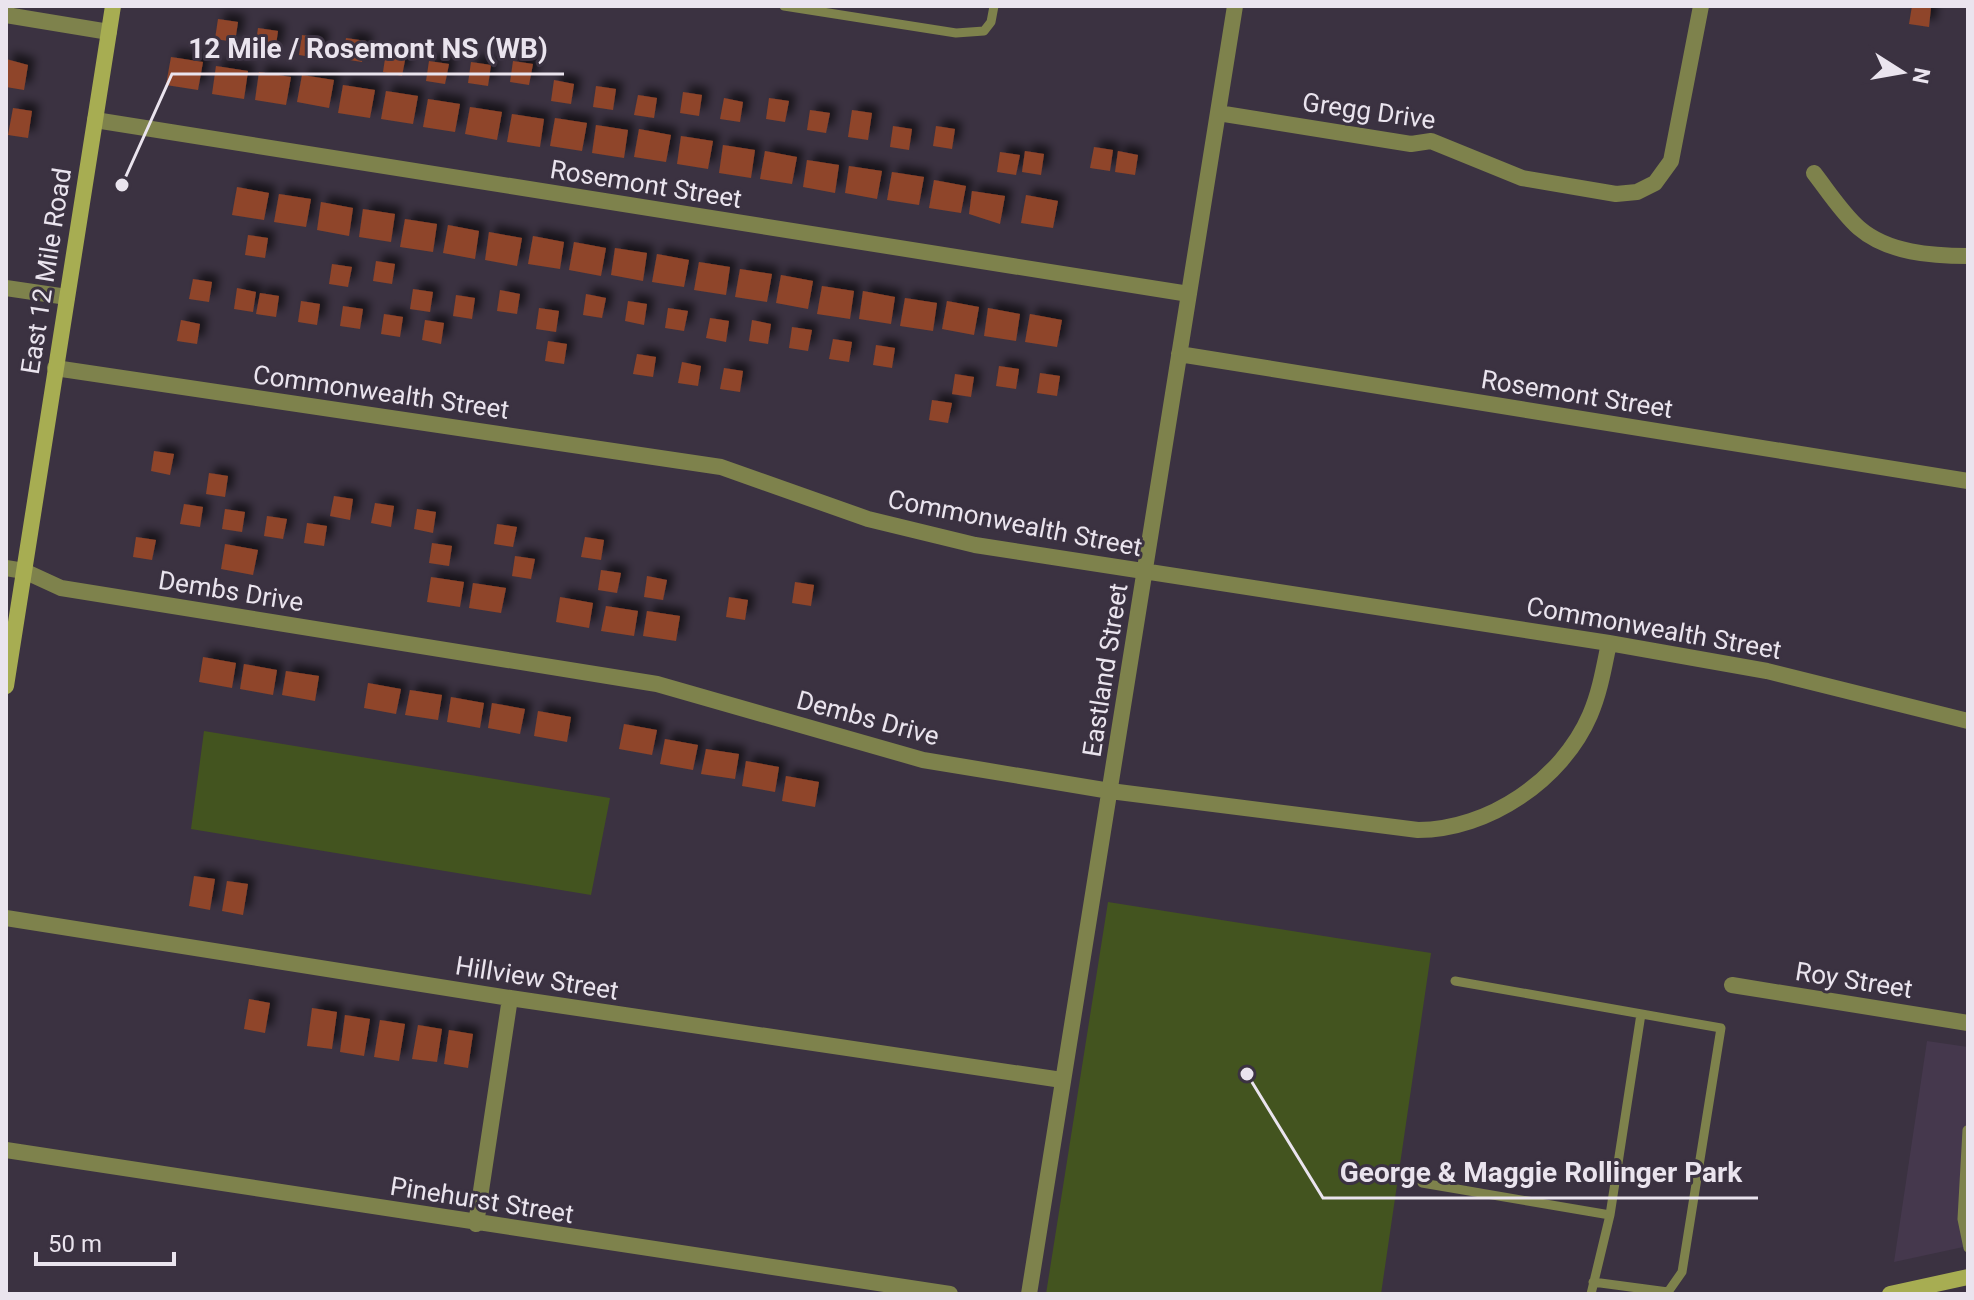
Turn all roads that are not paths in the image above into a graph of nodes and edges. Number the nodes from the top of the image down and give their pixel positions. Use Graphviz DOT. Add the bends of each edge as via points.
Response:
graph roads {
  1 [pos="113,6"];
  2 [pos="784,6"];
  3 [pos="994,6"];
  4 [pos="1235,6"];
  5 [pos="1701,6"];
  6 [pos="6,15"];
  7 [pos="109,32"];
  8 [pos="1218,113"];
  9 [pos="95,120"];
  10 [pos="1814,173"];
  11 [pos="1968,256"];
  12 [pos="6,288"];
  13 [pos="1189,294"];
  14 [pos="67,297"];
  15 [pos="1179,354"];
  16 [pos="55,368"];
  17 [pos="1968,481"];
  18 [pos="6,568"];
  19 [pos="24,571"];
  20 [pos="1145,572"];
  21 [pos="1609,643"];
  22 [pos="6,686"];
  23 [pos="1968,721"];
  24 [pos="1110,791"];
  25 [pos="6,918"];
  26 [pos="1455,981"];
  27 [pos="1732,985"];
  28 [pos="510,998"];
  29 [pos="1641,1014"];
  30 [pos="1968,1023"];
  31 [pos="1062,1080"];
  32 [pos="1967,1130"];
  33 [pos="6,1150"];
  34 [pos="1422,1183"];
  35 [pos="1610,1215"];
  36 [pos="476,1224"];
  37 [pos="1968,1248"];
  38 [pos="1968,1277"];
  39 [pos="1593,1282"];
  40 [pos="950,1294"];
  41 [pos="1029,1294"];
  42 [pos="1591,1294"];
  43 [pos="1890,1294"];
  1 -- 7 [label="main road, East 12 Mile Road"];
  2 -- 3 [label="lane" via="956,33 984,31"];
  4 -- 8 [label="street, Eastland Street"];
  5 -- 8 [label="street, Gregg Drive" via="1671,161 1655,183 1637,192 1616,194 1522,178 1431,141 1411,144"];
  6 -- 7 [label="street"];
  7 -- 9 [label="main road, East 12 Mile Road"];
  8 -- 13 [label="street, Eastland Street"];
  9 -- 13 [label="street, Rosemont Street"];
  9 -- 14 [label="main road, East 12 Mile Road"];
  10 -- 11 [label="street" via="1859,228 1888,244 1917,253"];
  12 -- 14 [label="street"];
  13 -- 15 [label="street, Eastland Street"];
  14 -- 16 [label="main road, East 12 Mile Road"];
  15 -- 17 [label="street, Rosemont Street"];
  15 -- 20 [label="street, Eastland Street"];
  16 -- 19 [label="main road, East 12 Mile Road"];
  16 -- 20 [label="street, Commonwealth Street" via="721,467 914,533"];
  18 -- 19 [label="street, Dembs Drive"];
  19 -- 22 [label="main road, East 12 Mile Road"];
  19 -- 24 [label="street, Dembs Drive" via="61,588 657,684 874,749"];
  20 -- 21 [label="street, Commonwealth Street"];
  20 -- 24 [label="street, Eastland Street"];
  21 -- 23 [label="street, Commonwealth Street" via="1767,671"];
  21 -- 24 [label="street, Dembs Drive" via="1589,717 1560,760 1529,790 1461,825 1393,829"];
  24 -- 31 [label="street, Eastland Street"];
  25 -- 28 [label="street, Hillview Street"];
  26 -- 29 [label="lane"];
  27 -- 30 [label="street, Roy Street"];
  28 -- 31 [label="street, Hillview Street"];
  28 -- 36 [label="street"];
  29 -- 35 [label="lane"];
  29 -- 39 [label="lane" via="1721,1028 1682,1272 1668,1292"];
  31 -- 41 [label="street, Eastland Street"];
  32 -- 37 [label="lane" via="1962,1219"];
  33 -- 36 [label="street, Pinehurst Street"];
  34 -- 35 [label="lane"];
  35 -- 39 [label="lane"];
  36 -- 40 [label="street, Pinehurst Street"];
  38 -- 43 [label="main road"];
  39 -- 42 [label="lane"];
}
